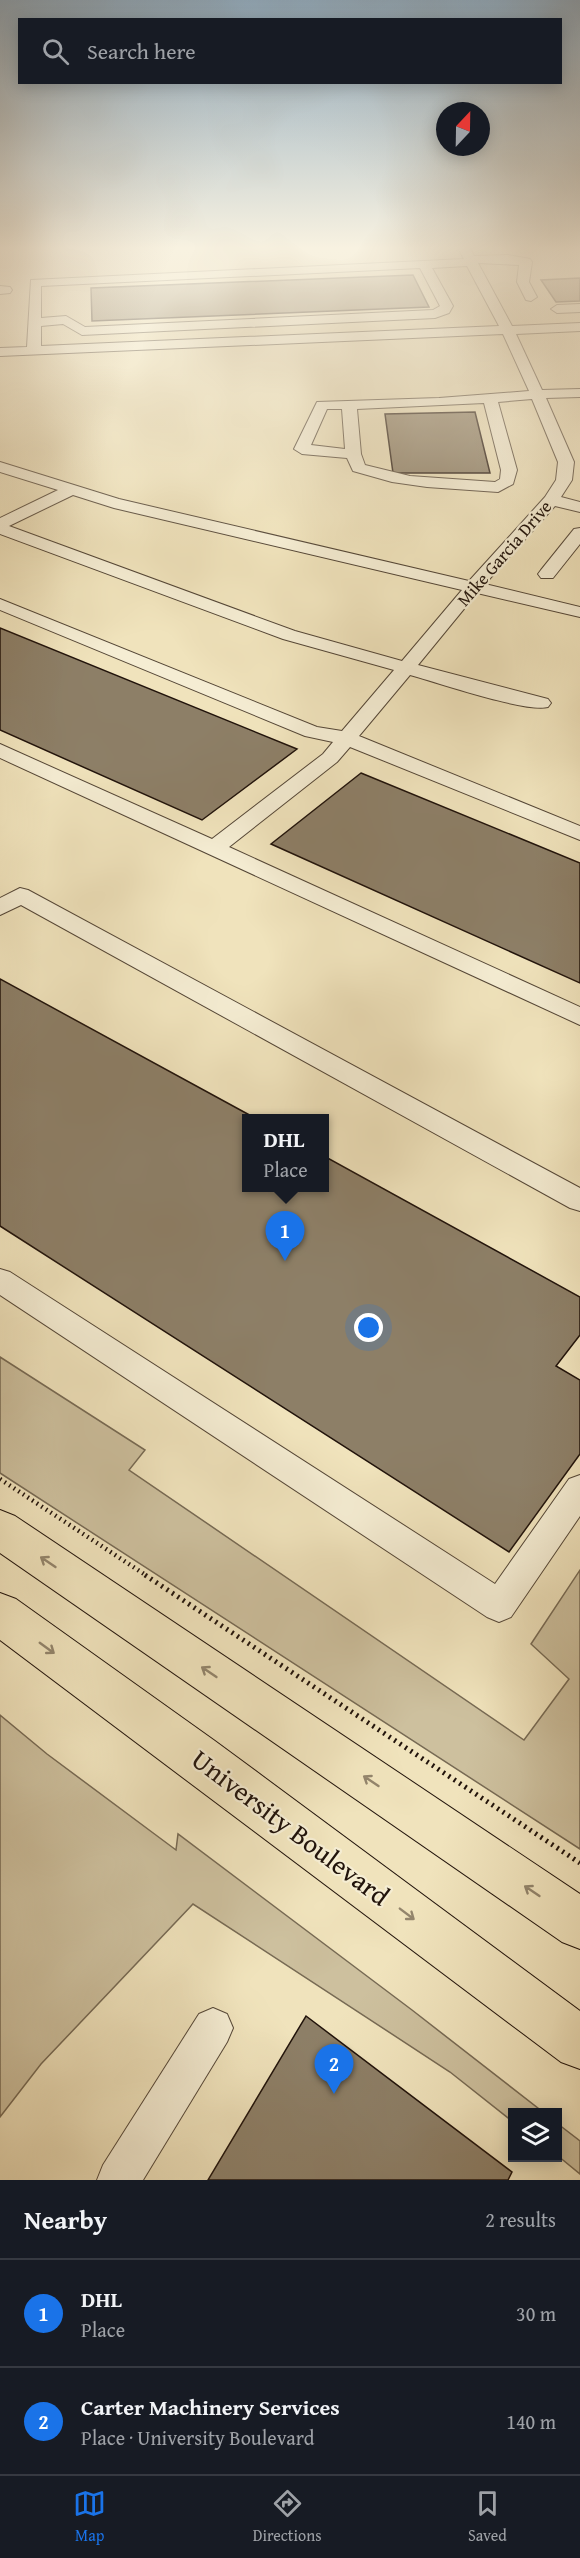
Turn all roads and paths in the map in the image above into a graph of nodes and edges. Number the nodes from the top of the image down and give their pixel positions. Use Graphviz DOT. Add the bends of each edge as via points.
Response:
graph roads {
  1 [pos="34,348"];
  2 [pos="111,348"];
  3 [pos="516,348"];
  4 [pos="34,351"];
  5 [pos="0,352"];
  6 [pos="580,393"];
  7 [pos="537,394"];
  8 [pos="490,398"];
  9 [pos="349,404"];
  10 [pos="353,454"];
  11 [pos="0,467"];
  12 [pos="71,490"];
  13 [pos="551,500"];
  14 [pos="580,507"];
  15 [pos="0,526"];
  16 [pos="580,533"];
  17 [pos="547,573"];
  18 [pos="474,586"];
  19 [pos="0,604"];
  20 [pos="580,612"];
  21 [pos="404,669"];
  22 [pos="542,703"];
  23 [pos="346,738"];
  24 [pos="0,750"];
  25 [pos="580,834"];
  26 [pos="215,848"];
  27 [pos="6,896"];
  28 [pos="580,1017"];
  29 [pos="580,1201"];
  30 [pos="0,1280"];
  31 [pos="0,1479"];
  32 [pos="580,1489"];
  33 [pos="0,1529"];
  34 [pos="0,1614"];
  35 [pos="580,1863"];
  36 [pos="580,1924"];
  37 [pos="213,2028"];
  38 [pos="580,2043"];
  39 [pos="118,2180"];
  1 -- 4 [label="street"];
  2 -- 4 [label="street"];
  3 -- 7 [label="street, Mike Garcia Drive"];
  4 -- 5 [label="street"];
  6 -- 7 [label="street"];
  7 -- 8 [label="street"];
  7 -- 13 [label="street, Mike Garcia Drive" via="566,462 564,480"];
  8 -- 9 [label="street"];
  8 -- 10 [label="street" via="509,470 507,481 498,487 422,483 378,475 358,468"];
  9 -- 10 [label="street"];
  9 -- 10 [label="street" via="322,405 302,449"];
  11 -- 12 [label="street"];
  12 -- 15 [label="street"];
  12 -- 18 [label="street"];
  13 -- 14 [label="street"];
  13 -- 18 [label="street, Mike Garcia Drive"];
  15 -- 21 [label="street" via="289,635"];
  16 -- 17 [label="street"];
  18 -- 20 [label="street"];
  18 -- 21 [label="street, Mike Garcia Drive"];
  19 -- 23 [label="street" via="312,732"];
  21 -- 22 [label="street"];
  21 -- 23 [label="street, Mike Garcia Drive"];
  23 -- 25 [label="street"];
  23 -- 26 [label="street, Mike Garcia Drive" via="330,758"];
  24 -- 26 [label="street"];
  26 -- 28 [label="street"];
  27 -- 29 [label="street"];
  30 -- 32 [label="street" via="499,1606"];
  31 -- 35 [label="path"];
  36 -- 33 [label="main road, one-way"];
  34 -- 38 [label="main road, University Boulevard, one-way"];
  37 -- 39 [label="street"];
}
